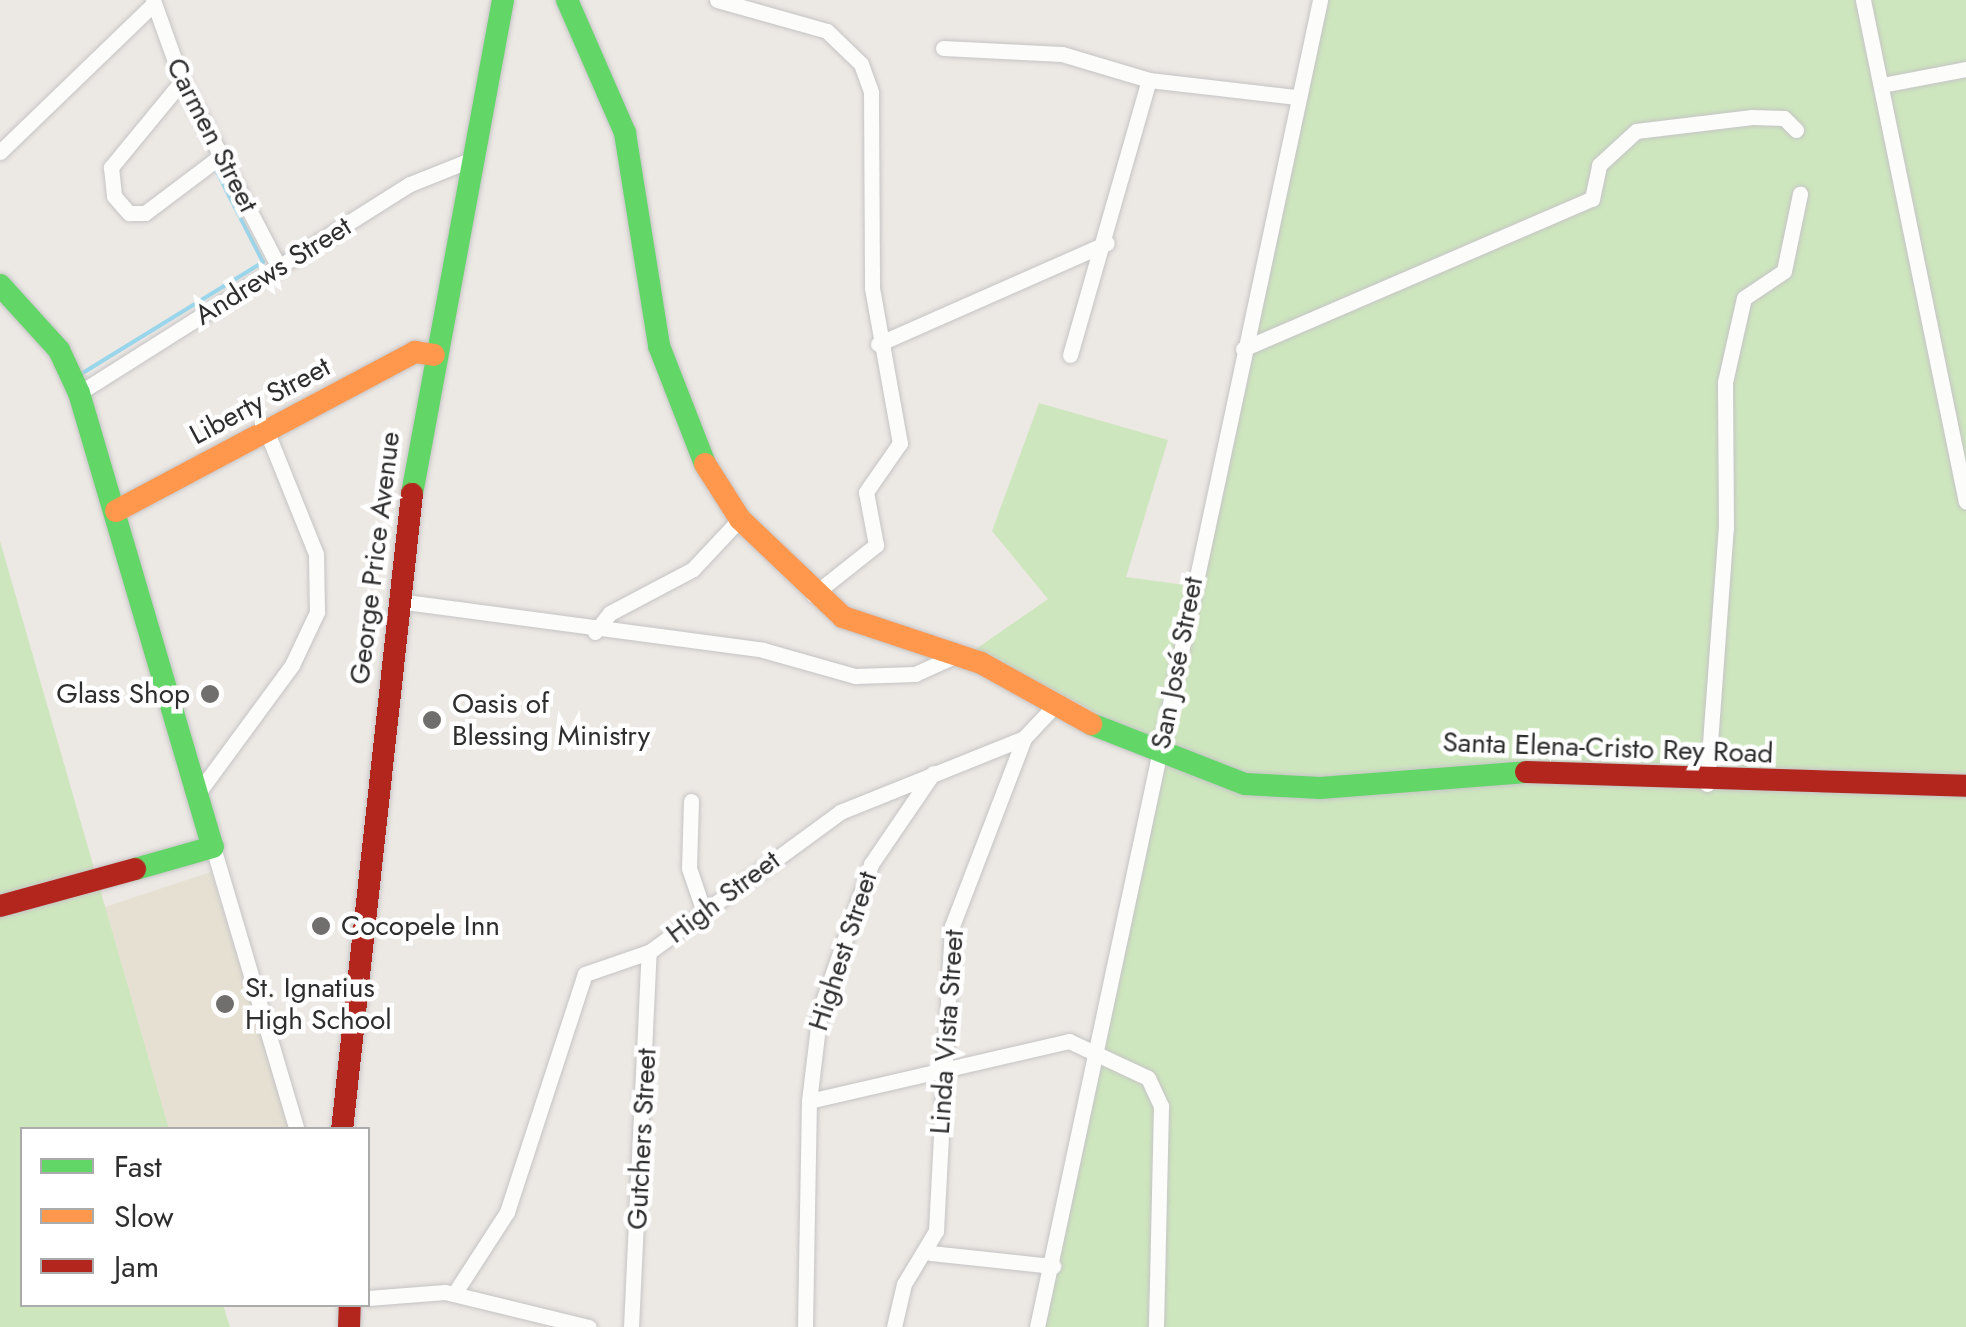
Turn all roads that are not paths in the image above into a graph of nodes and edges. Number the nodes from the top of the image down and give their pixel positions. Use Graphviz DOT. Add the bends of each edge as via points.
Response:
graph roads {
  1 [pos="504,0"];
  2 [pos="567,0"];
  3 [pos="717,0"];
  4 [pos="1320,0"];
  5 [pos="1862,0"];
  6 [pos="153,2"];
  7 [pos="781,6"];
  8 [pos="943,48"];
  9 [pos="1966,69"];
  10 [pos="1149,80"];
  11 [pos="182,81"];
  12 [pos="1882,86"];
  13 [pos="1298,97"];
  14 [pos="1796,130"];
  15 [pos="0,152"];
  16 [pos="222,155"];
  17 [pos="470,160"];
  18 [pos="1800,194"];
  19 [pos="1107,243"];
  20 [pos="278,267"];
  21 [pos="0,285"];
  22 [pos="878,344"];
  23 [pos="1242,349"];
  24 [pos="434,355"];
  25 [pos="1070,356"];
  26 [pos="79,392"];
  27 [pos="267,432"];
  28 [pos="1965,496"];
  29 [pos="116,511"];
  30 [pos="740,518"];
  31 [pos="812,596"];
  32 [pos="398,601"];
  33 [pos="595,632"];
  34 [pos="959,654"];
  35 [pos="1056,704"];
  36 [pos="1024,738"];
  37 [pos="1159,758"];
  38 [pos="934,773"];
  39 [pos="1707,784"];
  40 [pos="1966,786"];
  41 [pos="198,793"];
  42 [pos="691,801"];
  43 [pos="213,847"];
  44 [pos="0,906"];
  45 [pos="704,912"];
  46 [pos="650,952"];
  47 [pos="1091,1047"];
  48 [pos="939,1075"];
  49 [pos="808,1101"];
  50 [pos="296,1127"];
  51 [pos="342,1127"];
  52 [pos="931,1253"];
  53 [pos="1053,1266"];
  54 [pos="454,1294"];
  55 [pos="370,1298"];
  56 [pos="500,1308"];
  57 [pos="499,1327"];
  58 [pos="589,1327"];
  59 [pos="631,1327"];
  60 [pos="805,1327"];
  61 [pos="894,1327"];
  62 [pos="1037,1327"];
  63 [pos="1156,1327"];
  1 -- 17 [label="main road, George Price Avenue"];
  2 -- 30 [label="main road, Santa Elena-Cristo Rey Road" via="626,133 651,308 680,417"];
  3 -- 7 [label="street"];
  4 -- 13 [label="street, San José Street"];
  5 -- 12 [label="street"];
  6 -- 11 [label="street, Carmen Street"];
  6 -- 15 [label="street"];
  7 -- 22 [label="street" via="844,43 870,92"];
  8 -- 10 [label="street" via="1062,54"];
  9 -- 12 [label="street"];
  10 -- 13 [label="street"];
  10 -- 19 [label="street"];
  11 -- 16 [label="street, Carmen Street"];
  11 -- 16 [label="street" via="111,166 114,196 128,213 144,213"];
  12 -- 28 [label="street"];
  13 -- 23 [label="street, San José Street"];
  14 -- 23 [label="street" via="1784,118 1752,116 1636,132 1600,165 1592,198"];
  16 -- 20 [label="street, Carmen Street"];
  17 -- 20 [label="street, Andrews Street" via="430,172"];
  17 -- 24 [label="main road, George Price Avenue"];
  18 -- 39 [label="street" via="1784,271 1744,298 1725,382 1726,528"];
  19 -- 22 [label="street"];
  19 -- 25 [label="street"];
  20 -- 26 [label="street, Andrews Street"];
  21 -- 26 [label="main road" via="53,342"];
  22 -- 31 [label="street" via="900,442 866,492 876,545"];
  23 -- 37 [label="street, San José Street"];
  24 -- 27 [label="main road, Liberty Street" via="415,352"];
  24 -- 32 [label="main road, George Price Avenue"];
  26 -- 29 [label="main road"];
  27 -- 29 [label="main road, Liberty Street"];
  27 -- 41 [label="street" via="316,554 317,612 292,665"];
  29 -- 41 [label="main road"];
  30 -- 31 [label="main road, Santa Elena-Cristo Rey Road"];
  30 -- 33 [label="street" via="692,569 610,613"];
  31 -- 34 [label="main road, Santa Elena-Cristo Rey Road" via="861,624"];
  32 -- 33 [label="street"];
  32 -- 51 [label="main road, George Price Avenue"];
  33 -- 34 [label="street" via="763,650 878,678 939,668"];
  34 -- 35 [label="main road, Santa Elena-Cristo Rey Road"];
  35 -- 36 [label="street, High Street"];
  35 -- 37 [label="main road, Santa Elena-Cristo Rey Road"];
  36 -- 38 [label="street, High Street"];
  36 -- 48 [label="street, Linda Vista Street" via="952,926"];
  37 -- 39 [label="main road, Santa Elena-Cristo Rey Road" via="1292,790 1460,770"];
  37 -- 47 [label="street, San José Street"];
  38 -- 45 [label="street, High Street" via="840,812"];
  38 -- 49 [label="street, Highest Street" via="891,827 856,900 820,1010"];
  39 -- 40 [label="main road, Santa Elena-Cristo Rey Road"];
  41 -- 43 [label="main road"];
  42 -- 45 [label="street" via="689,868"];
  43 -- 44 [label="main road"];
  43 -- 50 [label="street"];
  45 -- 46 [label="street, High Street"];
  46 -- 54 [label="street, High Street" via="602,963 575,986 507,1212"];
  46 -- 59 [label="street, Gutchers Street"];
  47 -- 48 [label="street" via="1069,1041"];
  47 -- 53 [label="street, San José Street"];
  47 -- 63 [label="street" via="1148,1078 1161,1106"];
  48 -- 49 [label="street"];
  48 -- 52 [label="street, Linda Vista Street"];
  49 -- 60 [label="street, Highest Street"];
  52 -- 53 [label="street"];
  52 -- 61 [label="street" via="904,1284"];
  53 -- 62 [label="street, San José Street"];
  54 -- 55 [label="street"];
  54 -- 56 [label="street"];
  56 -- 57 [label="street"];
  56 -- 58 [label="street"];
}
